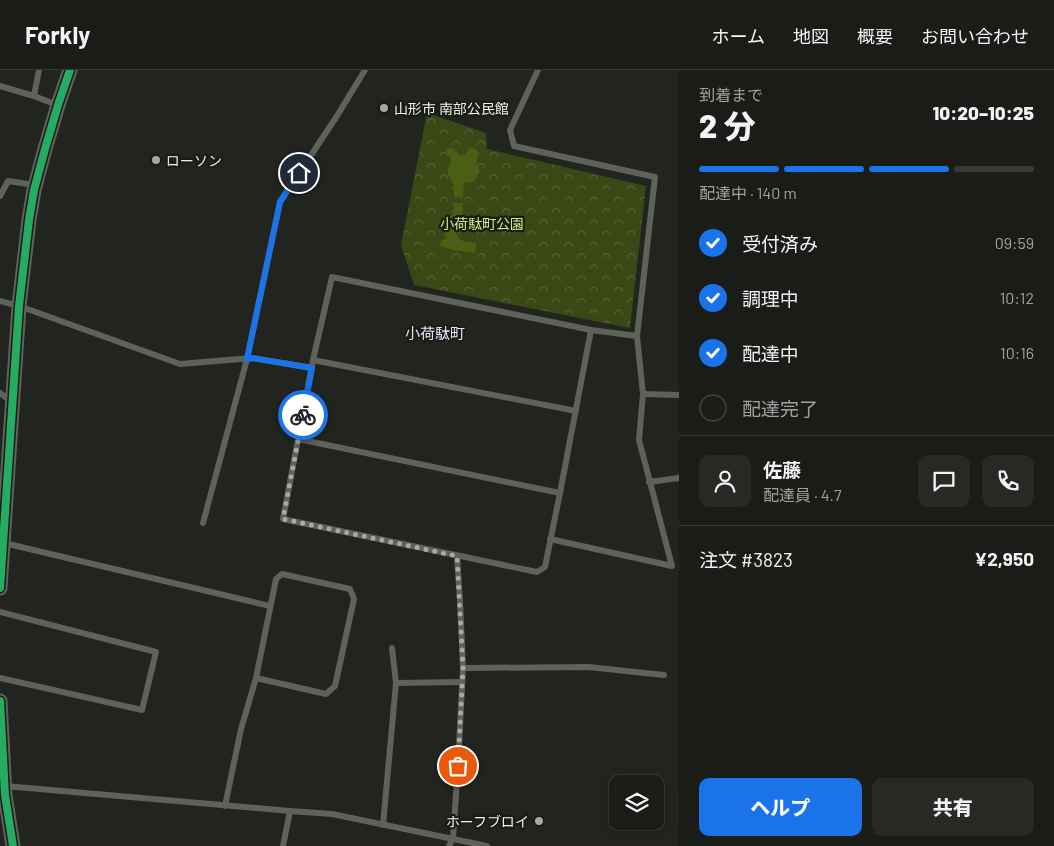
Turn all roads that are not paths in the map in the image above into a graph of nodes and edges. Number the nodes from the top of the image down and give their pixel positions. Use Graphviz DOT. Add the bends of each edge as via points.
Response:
graph roads {
  1 [pos="40,70"];
  2 [pos="70,70"];
  3 [pos="365,70"];
  4 [pos="538,70"];
  5 [pos="0,86"];
  6 [pos="34,96"];
  7 [pos="58,105"];
  8 [pos="35,185"];
  9 [pos="0,196"];
  10 [pos="0,301"];
  11 [pos="19,306"];
  12 [pos="591,330"];
  13 [pos="637,336"];
  14 [pos="247,359"];
  15 [pos="313,360"];
  16 [pos="312,368"];
  17 [pos="0,393"];
  18 [pos="643,394"];
  19 [pos="679,395"];
  20 [pos="12,403"];
  21 [pos="576,411"];
  22 [pos="298,439"];
  23 [pos="679,478"];
  24 [pos="649,482"];
  25 [pos="560,493"];
  26 [pos="203,523"];
  27 [pos="550,539"];
  28 [pos="4,543"];
  29 [pos="457,556"];
  30 [pos="0,588"];
  31 [pos="270,606"];
  32 [pos="0,612"];
  33 [pos="392,648"];
  34 [pos="463,668"];
  35 [pos="664,675"];
  36 [pos="0,678"];
  37 [pos="256,678"];
  38 [pos="462,682"];
  39 [pos="396,683"];
  40 [pos="0,706"];
  41 [pos="5,786"];
  42 [pos="225,806"];
  43 [pos="290,811"];
  44 [pos="383,825"];
  45 [pos="452,838"];
  46 [pos="13,846"];
  47 [pos="283,846"];
  48 [pos="450,846"];
  49 [pos="487,846"];
  1 -- 6 [label="lane"];
  2 -- 7 [label="street"];
  3 -- 14 [label="lane" via="280,202"];
  4 -- 13 [label="lane" via="510,130 514,146 655,177"];
  5 -- 6 [label="lane"];
  6 -- 7 [label="lane"];
  7 -- 8 [label="street"];
  8 -- 9 [label="lane" via="8,181"];
  8 -- 11 [label="street"];
  10 -- 11 [label="lane"];
  11 -- 14 [label="lane" via="180,364"];
  11 -- 20 [label="street"];
  12 -- 13 [label="lane"];
  12 -- 15 [label="lane" via="332,277"];
  12 -- 21 [label="lane"];
  13 -- 18 [label="lane"];
  14 -- 16 [label="lane"];
  14 -- 26 [label="lane"];
  15 -- 16 [label="lane"];
  15 -- 21 [label="lane"];
  16 -- 22 [label="lane"];
  17 -- 20 [label="lane"];
  18 -- 19 [label="lane"];
  18 -- 24 [label="lane" via="639,440"];
  20 -- 28 [label="street"];
  21 -- 25 [label="lane"];
  22 -- 25 [label="lane"];
  22 -- 29 [label="lane" via="283,519"];
  23 -- 24 [label="lane"];
  24 -- 27 [label="lane" via="672,566"];
  25 -- 27 [label="lane"];
  27 -- 29 [label="lane" via="545,567 537,572"];
  28 -- 30 [label="street"];
  28 -- 31 [label="lane"];
  29 -- 34 [label="lane"];
  31 -- 37 [label="lane"];
  31 -- 37 [label="lane" via="276,579 282,574 350,589 354,599 335,686 326,694"];
  32 -- 36 [label="lane" via="156,652 142,710"];
  33 -- 39 [label="lane"];
  34 -- 35 [label="lane" via="588,667"];
  34 -- 38 [label="lane"];
  37 -- 42 [label="lane" via="241,729"];
  38 -- 39 [label="lane"];
  38 -- 45 [label="lane"];
  39 -- 44 [label="lane"];
  40 -- 41 [label="street"];
  41 -- 42 [label="lane"];
  41 -- 46 [label="street"];
  42 -- 43 [label="lane"];
  43 -- 44 [label="lane" via="332,814"];
  43 -- 47 [label="lane"];
  44 -- 45 [label="lane"];
  45 -- 48 [label="lane"];
  45 -- 49 [label="lane"];
}
